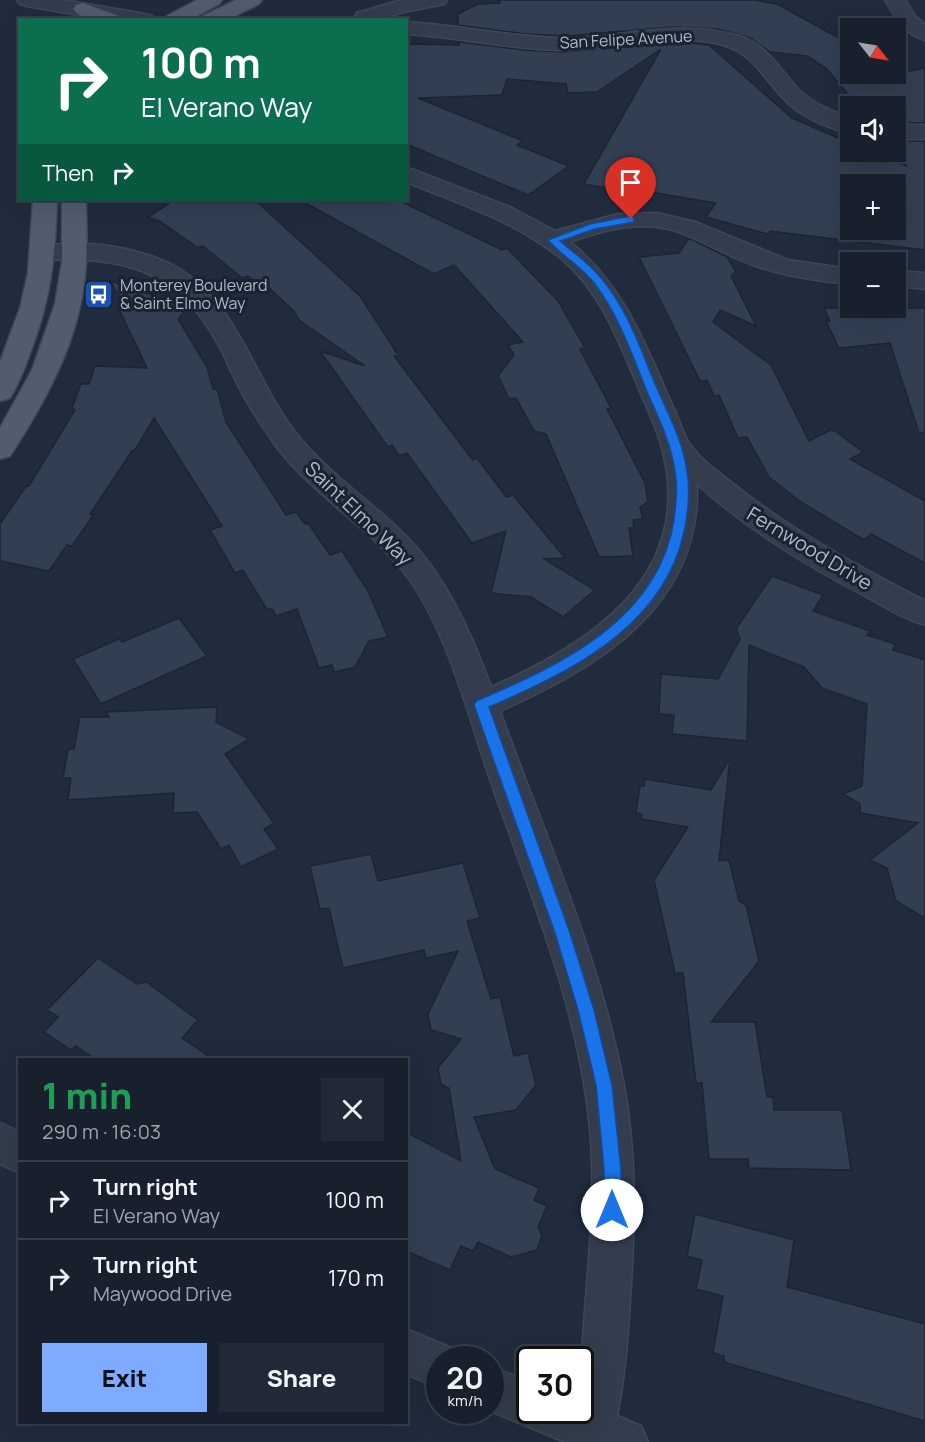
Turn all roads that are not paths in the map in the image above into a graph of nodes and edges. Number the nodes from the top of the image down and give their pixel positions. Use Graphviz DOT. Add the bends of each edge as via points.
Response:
graph roads {
  1 [pos="212,0"];
  2 [pos="252,0"];
  3 [pos="437,0"];
  4 [pos="895,0"];
  5 [pos="38,1"];
  6 [pos="83,9"];
  7 [pos="107,18"];
  8 [pos="134,18"];
  9 [pos="178,18"];
  10 [pos="214,18"];
  11 [pos="235,18"];
  12 [pos="364,18"];
  13 [pos="408,28"];
  14 [pos="925,34"];
  15 [pos="840,123"];
  16 [pos="906,132"];
  17 [pos="925,132"];
  18 [pos="408,175"];
  19 [pos="45,201"];
  20 [pos="75,201"];
  21 [pos="553,240"];
  22 [pos="59,252"];
  23 [pos="840,275"];
  24 [pos="906,280"];
  25 [pos="925,281"];
  26 [pos="0,392"];
  27 [pos="676,446"];
  28 [pos="0,450"];
  29 [pos="925,614"];
  30 [pos="481,705"];
  31 [pos="0,1142"];
  32 [pos="18,1153"];
  33 [pos="408,1351"];
  34 [pos="426,1359"];
  35 [pos="572,1424"];
  36 [pos="601,1438"];
  1 -- 9 [label="main road"];
  2 -- 10 [label="main road"];
  2 -- 11 [label="main road"];
  3 -- 12 [label="street"];
  4 -- 14 [label="street" via="908,21"];
  5 -- 6 [label="street"];
  6 -- 7 [label="main road"];
  6 -- 8 [label="street"];
  13 -- 15 [label="street, San Felipe Avenue" via="565,44 666,35 711,36 750,48 765,58 790,93 806,106"];
  16 -- 17 [label="street"];
  18 -- 21 [label="street" via="504,214"];
  19 -- 22 [label="main road"];
  20 -- 22 [label="main road"];
  21 -- 23 [label="street" via="593,226 643,218 695,229 737,250 788,268"];
  21 -- 27 [label="street" via="597,279 614,303"];
  22 -- 26 [label="main road" via="37,293 27,329"];
  22 -- 28 [label="main road" via="72,285 50,356 32,397"];
  22 -- 30 [label="street, Saint Elmo Way" via="118,254 142,260 185,285 208,309 228,336 267,412 292,448 324,482 398,544 424,579 448,621"];
  24 -- 25 [label="street"];
  27 -- 29 [label="street, Fernwood Drive" via="710,481 786,538"];
  27 -- 30 [label="street" via="683,501 678,532 667,567 647,600 616,631 576,658"];
  30 -- 36 [label="street, Saint Elmo Way" via="562,933 604,1085 612,1169 613,1250"];
  31 -- 32 [label="street"];
  33 -- 34 [label="street"];
  35 -- 36 [label="street"];
}
